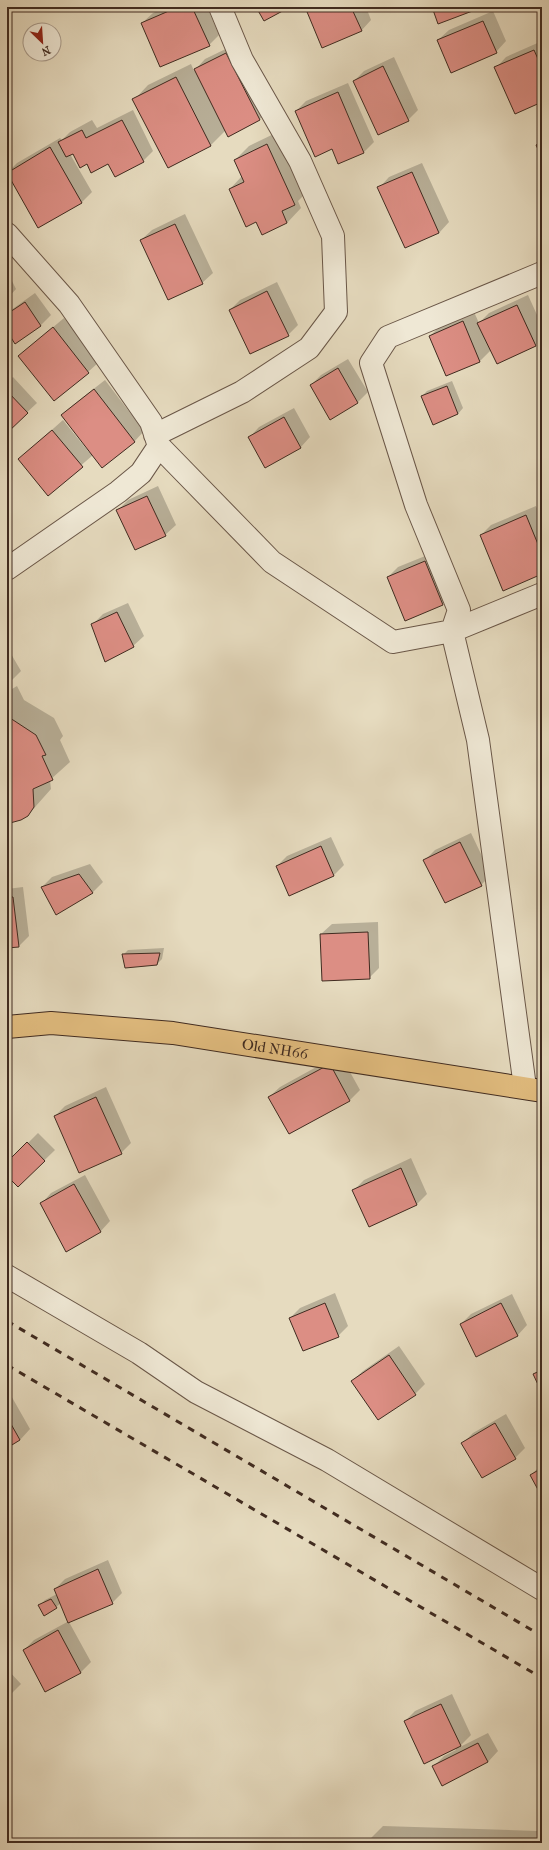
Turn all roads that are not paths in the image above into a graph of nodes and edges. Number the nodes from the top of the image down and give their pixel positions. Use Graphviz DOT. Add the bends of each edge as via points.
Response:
graph roads {
  1 [pos="220,7"];
  2 [pos="7,234"];
  3 [pos="542,273"];
  4 [pos="157,441"];
  5 [pos="7,569"];
  6 [pos="542,594"];
  7 [pos="452,631"];
  8 [pos="7,1027"];
  9 [pos="533,1089"];
  10 [pos="7,1276"];
  11 [pos="542,1589"];
  1 -- 4 [label="street" via="242,60 300,161 333,236 336,312 309,348 242,392"];
  2 -- 4 [label="street" via="69,304 151,422"];
  3 -- 7 [label="street" via="388,337 370,363 416,506 459,610"];
  4 -- 5 [label="street" via="141,473 124,488"];
  4 -- 7 [label="street" via="272,562 393,642"];
  6 -- 7 [label="street"];
  7 -- 9 [label="street" via="478,740"];
  8 -- 9 [label="main road, Old NH66" via="51,1023 173,1032"];
  10 -- 11 [label="street" via="139,1353 196,1392 326,1460"];
}
